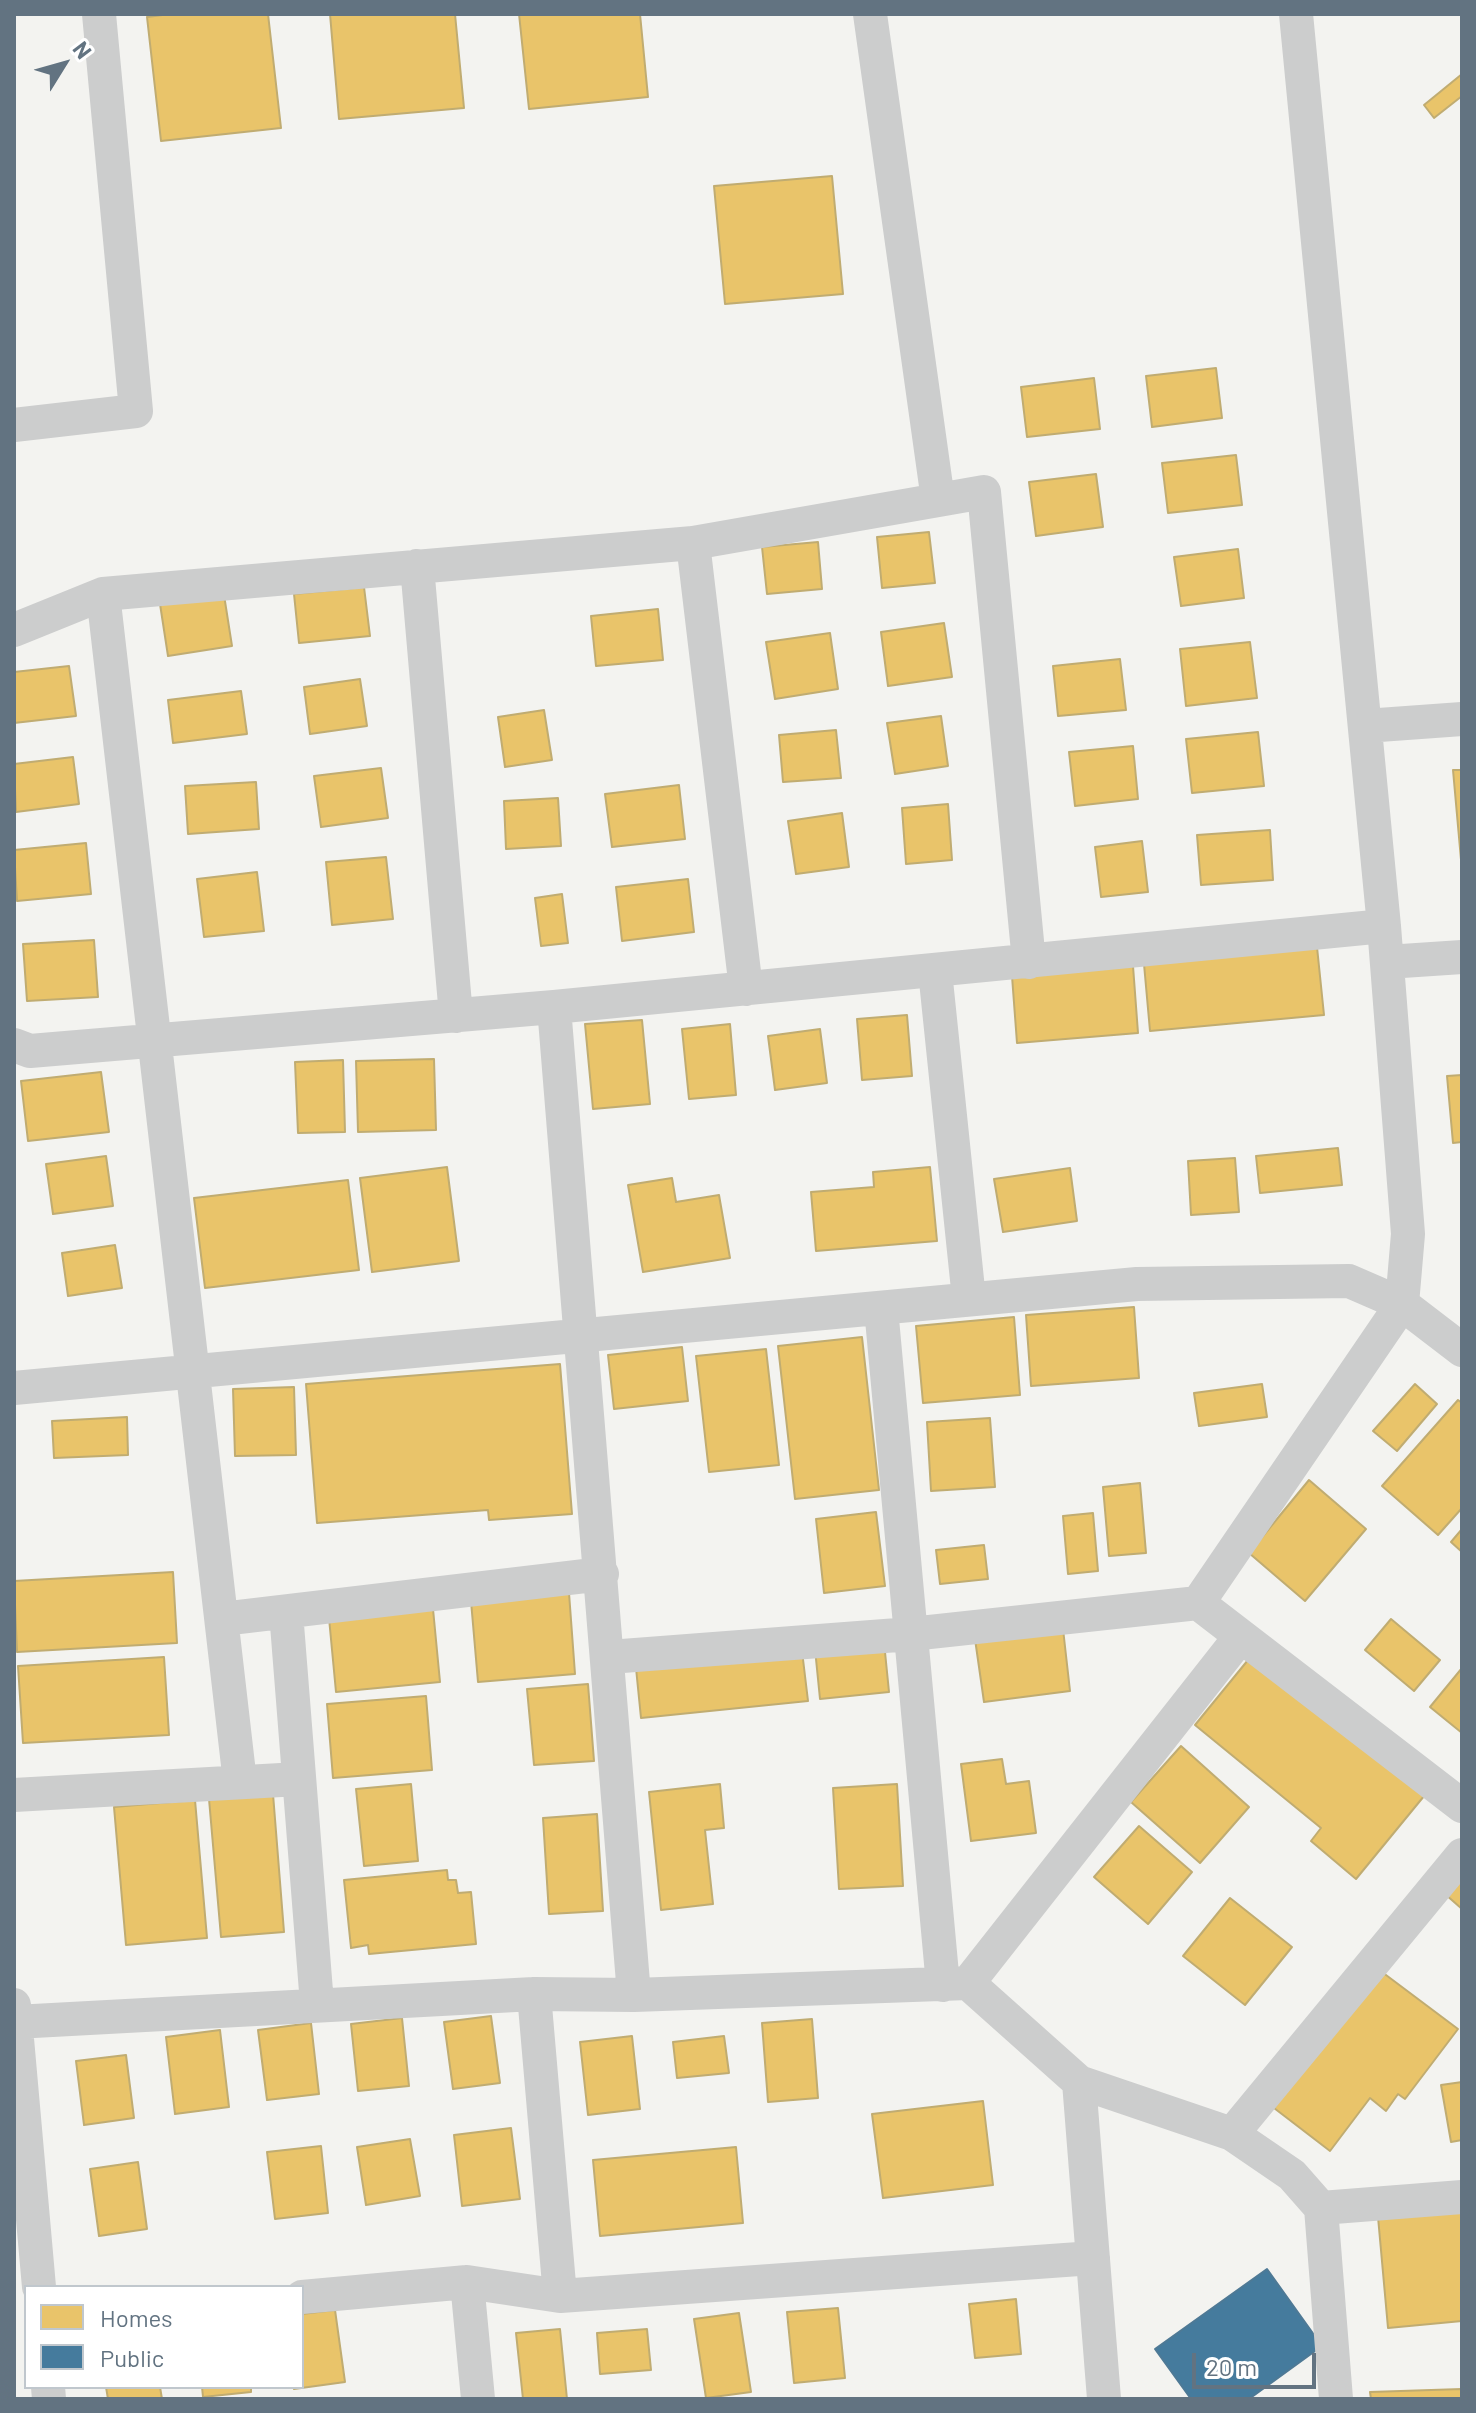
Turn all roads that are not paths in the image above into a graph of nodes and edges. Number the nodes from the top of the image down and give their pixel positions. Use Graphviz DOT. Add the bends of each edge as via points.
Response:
graph roads {
  1 [pos="99,14"];
  2 [pos="870,14"];
  3 [pos="1296,14"];
  4 [pos="14,425"];
  5 [pos="938,500"];
  6 [pos="693,543"];
  7 [pos="417,566"];
  8 [pos="103,594"];
  9 [pos="14,630"];
  10 [pos="1462,719"];
  11 [pos="1365,726"];
  12 [pos="1384,926"];
  13 [pos="1462,957"];
  14 [pos="1029,962"];
  15 [pos="1387,962"];
  16 [pos="935,971"];
  17 [pos="746,989"];
  18 [pos="554,1007"];
  19 [pos="456,1016"];
  20 [pos="155,1041"];
  21 [pos="14,1045"];
  22 [pos="969,1299"];
  23 [pos="1402,1304"];
  24 [pos="881,1308"];
  25 [pos="582,1335"];
  26 [pos="1462,1350"];
  27 [pos="193,1371"];
  28 [pos="14,1388"];
  29 [pos="602,1574"];
  30 [pos="1198,1603"];
  31 [pos="286,1612"];
  32 [pos="222,1619"];
  33 [pos="911,1634"];
  34 [pos="1241,1636"];
  35 [pos="609,1657"];
  36 [pos="299,1779"];
  37 [pos="240,1782"];
  38 [pos="14,1795"];
  39 [pos="1462,1806"];
  40 [pos="1462,1855"];
  41 [pos="955,1984"];
  42 [pos="534,1994"];
  43 [pos="634,1995"];
  44 [pos="317,2004"];
  45 [pos="15,2014"];
  46 [pos="1079,2082"];
  47 [pos="1232,2134"];
  48 [pos="1462,2197"];
  49 [pos="1321,2208"];
  50 [pos="1093,2258"];
  51 [pos="467,2282"];
  52 [pos="39,2285"];
  53 [pos="560,2296"];
  54 [pos="304,2297"];
  55 [pos="478,2399"];
  56 [pos="1104,2399"];
  57 [pos="1336,2399"];
  1 -- 4 [label="street" via="136,411"];
  2 -- 5 [label="street"];
  3 -- 11 [label="street"];
  5 -- 6 [label="street"];
  5 -- 14 [label="street" via="984,492"];
  6 -- 7 [label="street"];
  6 -- 17 [label="street"];
  7 -- 8 [label="street"];
  7 -- 19 [label="street"];
  8 -- 9 [label="street"];
  8 -- 20 [label="street"];
  10 -- 11 [label="street"];
  11 -- 12 [label="street"];
  12 -- 14 [label="street"];
  12 -- 15 [label="street"];
  13 -- 15 [label="street"];
  14 -- 16 [label="street"];
  15 -- 23 [label="street" via="1408,1234"];
  16 -- 17 [label="street"];
  16 -- 22 [label="street"];
  17 -- 18 [label="street"];
  18 -- 19 [label="street"];
  18 -- 25 [label="street"];
  19 -- 20 [label="street"];
  20 -- 21 [label="street" via="30,1051"];
  20 -- 27 [label="street"];
  22 -- 23 [label="street" via="1137,1284 1349,1281"];
  22 -- 24 [label="street"];
  23 -- 26 [label="street"];
  23 -- 30 [label="street"];
  24 -- 25 [label="street"];
  24 -- 33 [label="street"];
  25 -- 27 [label="street"];
  25 -- 29 [label="street"];
  27 -- 28 [label="street"];
  27 -- 32 [label="street"];
  29 -- 31 [label="street"];
  29 -- 35 [label="street"];
  30 -- 33 [label="street"];
  30 -- 34 [label="street"];
  31 -- 32 [label="street"];
  31 -- 36 [label="street"];
  32 -- 37 [label="street"];
  33 -- 35 [label="street"];
  33 -- 41 [label="street"];
  34 -- 39 [label="street"];
  34 -- 41 [label="street"];
  35 -- 43 [label="street"];
  36 -- 37 [label="street"];
  36 -- 44 [label="street"];
  37 -- 38 [label="street"];
  40 -- 47 [label="street"];
  41 -- 43 [label="street"];
  41 -- 46 [label="street"];
  42 -- 43 [label="street"];
  42 -- 44 [label="street"];
  42 -- 53 [label="street"];
  44 -- 45 [label="street"];
  45 -- 52 [label="street"];
  46 -- 47 [label="street"];
  46 -- 50 [label="street"];
  47 -- 49 [label="street" via="1292,2175"];
  48 -- 49 [label="street"];
  49 -- 57 [label="street"];
  50 -- 53 [label="street"];
  50 -- 56 [label="street"];
  51 -- 53 [label="street"];
  51 -- 54 [label="street"];
  51 -- 55 [label="street"];
}
